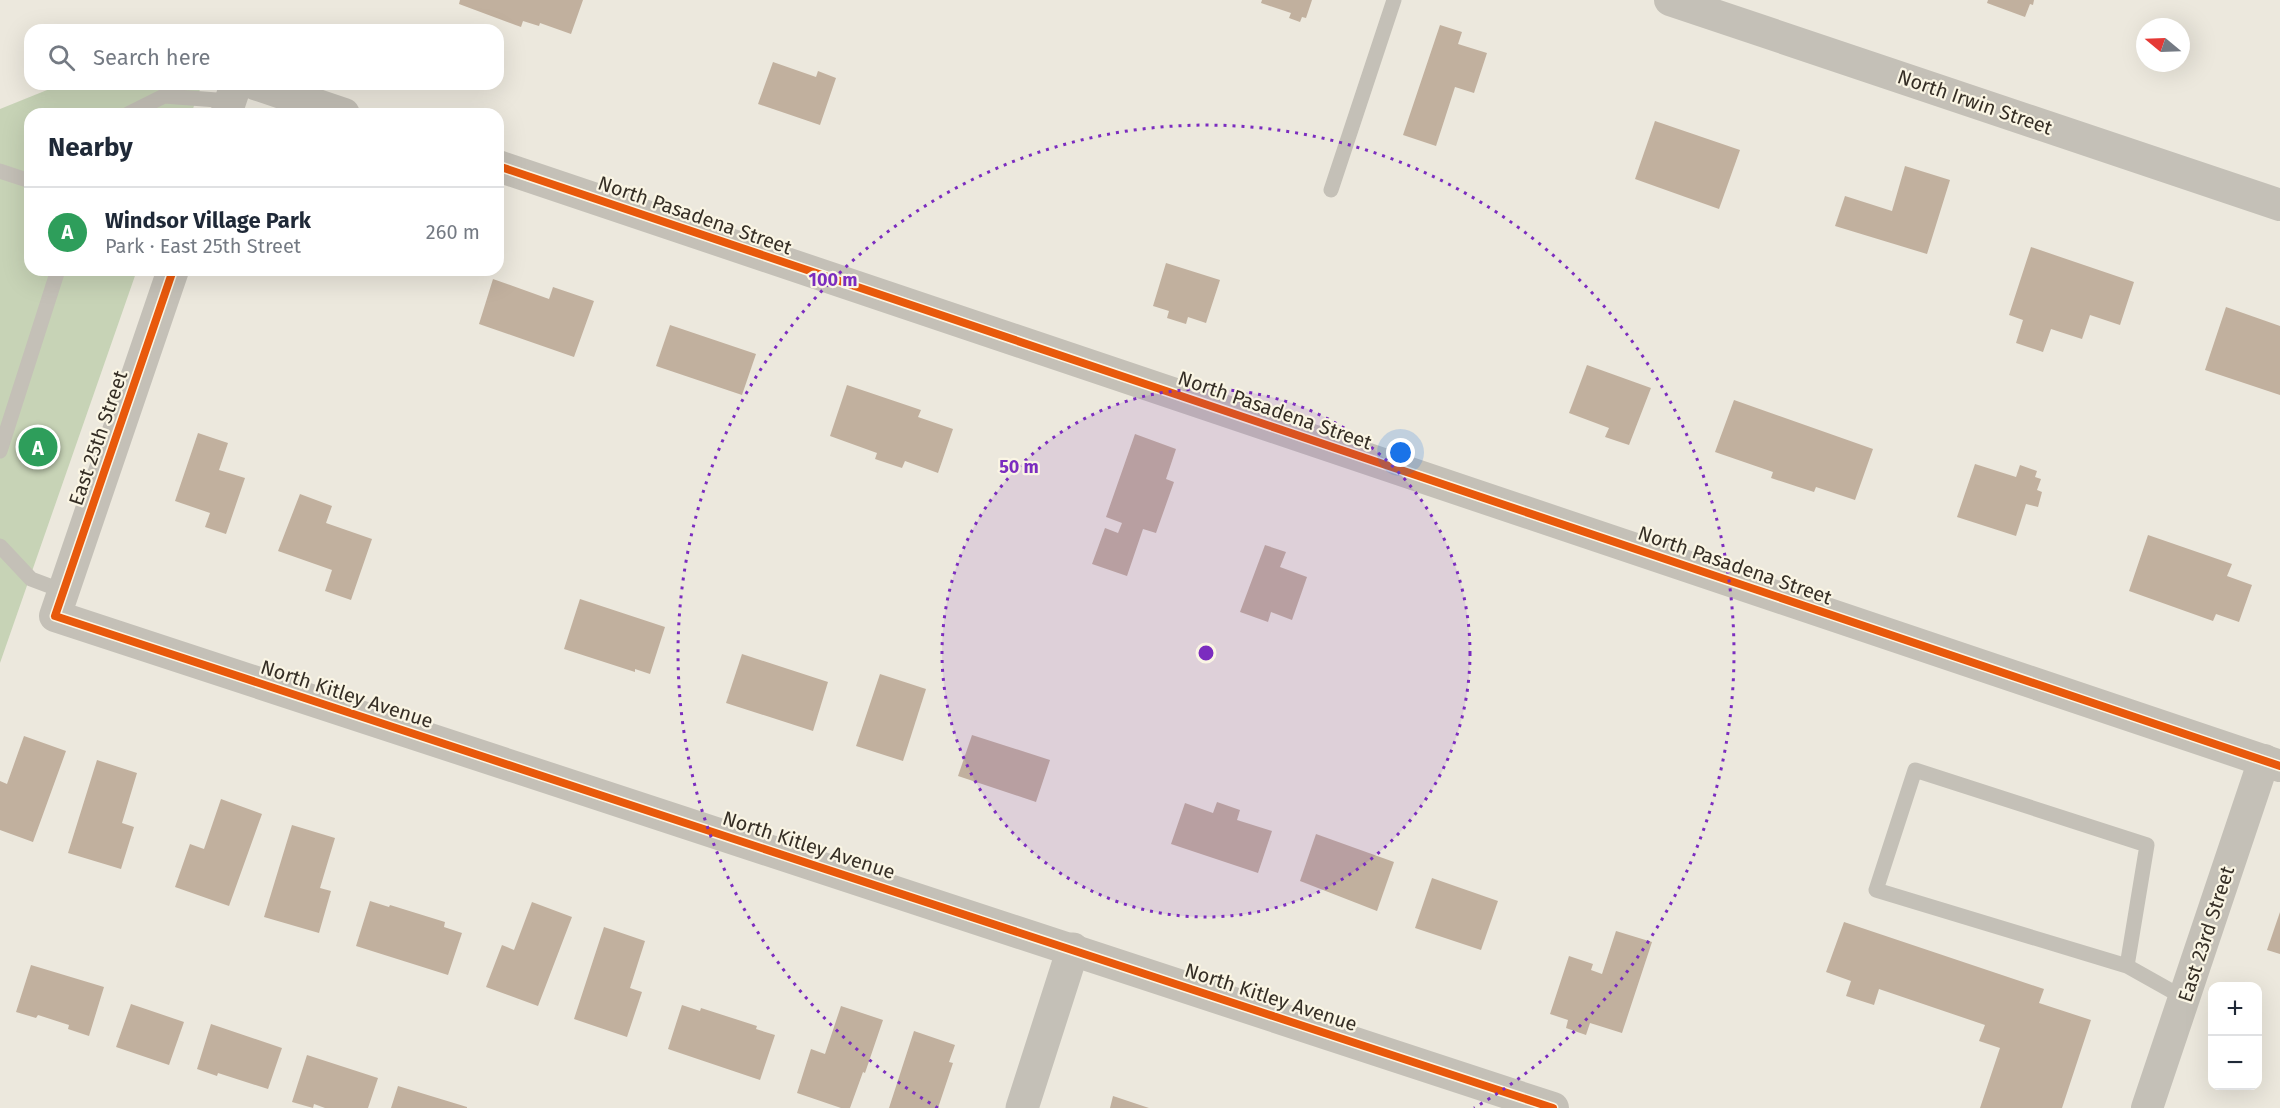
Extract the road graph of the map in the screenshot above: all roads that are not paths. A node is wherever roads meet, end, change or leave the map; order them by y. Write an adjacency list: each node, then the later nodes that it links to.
1 (1394, 0): 9 (lane)
2 (1670, 0): 10 (street, North Irwin Street)
3 (237, 96): 4 (lane); 5 (street)
4 (140, 108)
5 (308, 108)
6 (504, 168): 16 (street, North Pasadena Street)
7 (0, 171): 8 (lane)
8 (24, 179)
9 (1331, 190)
10 (2280, 205)
11 (56, 276): 13 (lane)
12 (170, 276): 15 (street, East 25th Street)
13 (0, 451)
14 (0, 546): 15 (lane)
15 (59, 603): 17 (street, North Kitley Avenue)
16 (2272, 763): 19 (street, East 23rd Street)
17 (1074, 949): 20 (street); 21 (street, North Kitley Avenue)
18 (2127, 966): 18 (lane); 19 (lane)
19 (2184, 998): 22 (street, East 23rd Street)
20 (1022, 1108)
21 (1553, 1108)
22 (2147, 1108)

